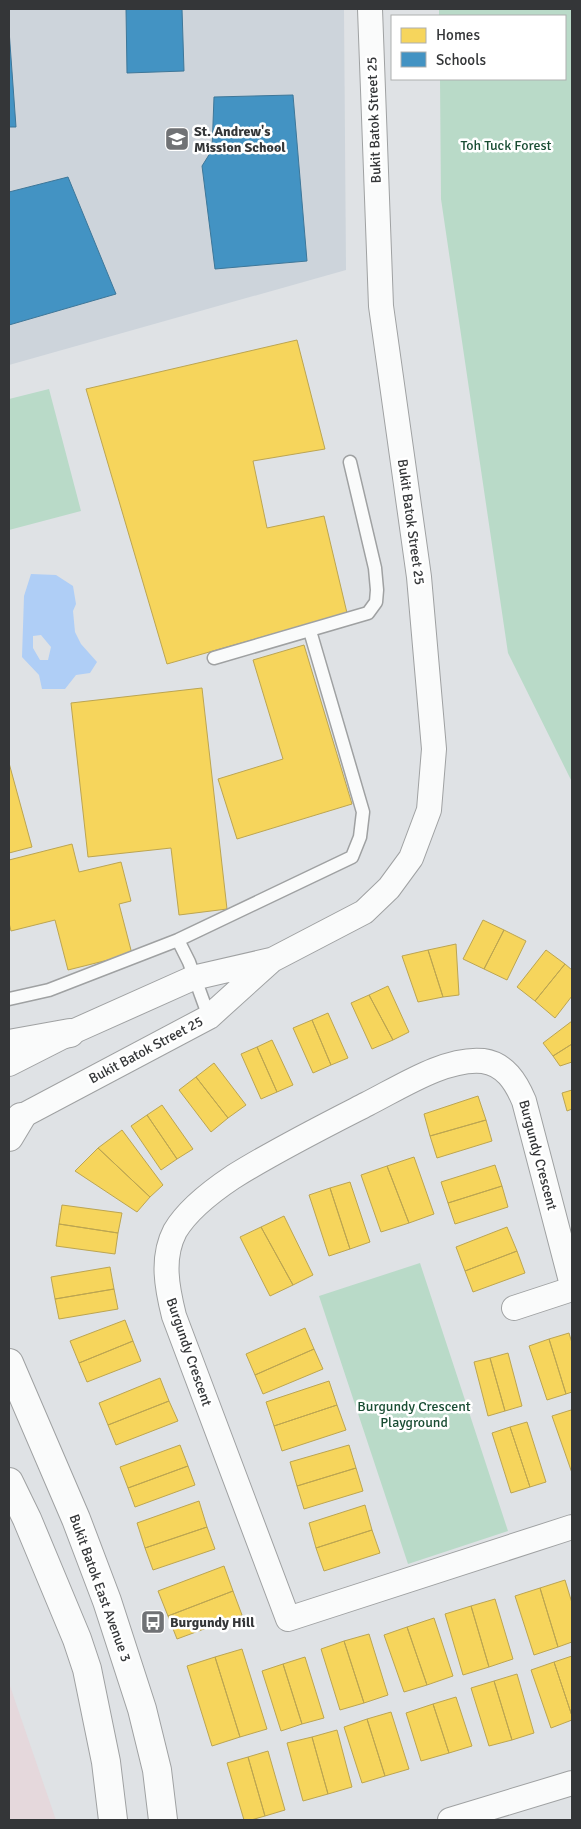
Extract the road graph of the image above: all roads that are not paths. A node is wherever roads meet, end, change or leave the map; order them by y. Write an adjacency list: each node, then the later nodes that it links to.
1 (370, 9): 6 (street, Bukit Batok Street 25)
2 (350, 462): 3 (lane)
3 (310, 631): 4 (lane); 5 (lane)
4 (214, 658)
5 (178, 940): 7 (lane); 8 (lane)
6 (272, 960): 7 (street, Bukit Batok Street 25); 9 (street, Bukit Batok Street 25)
7 (194, 978): 9 (lane); 10 (street, Bukit Batok Street 25)
8 (9, 999)
9 (209, 1017): 13 (street, Bukit Batok Street 25)
10 (70, 1033): 11 (main road); 12 (street, Bukit Batok Street 25)
11 (9, 1044)
12 (9, 1064)
13 (13, 1126)
14 (572, 1287): 15 (street, Burgundy Crescent); 18 (street, Burgundy Crescent)
15 (514, 1308)
16 (9, 1363): 21 (main road, Bukit Batok East Avenue 3)
17 (9, 1482): 20 (main road)
18 (572, 1527)
19 (572, 1783): 22 (street)
20 (113, 1820)
21 (163, 1820)
22 (450, 1820)

